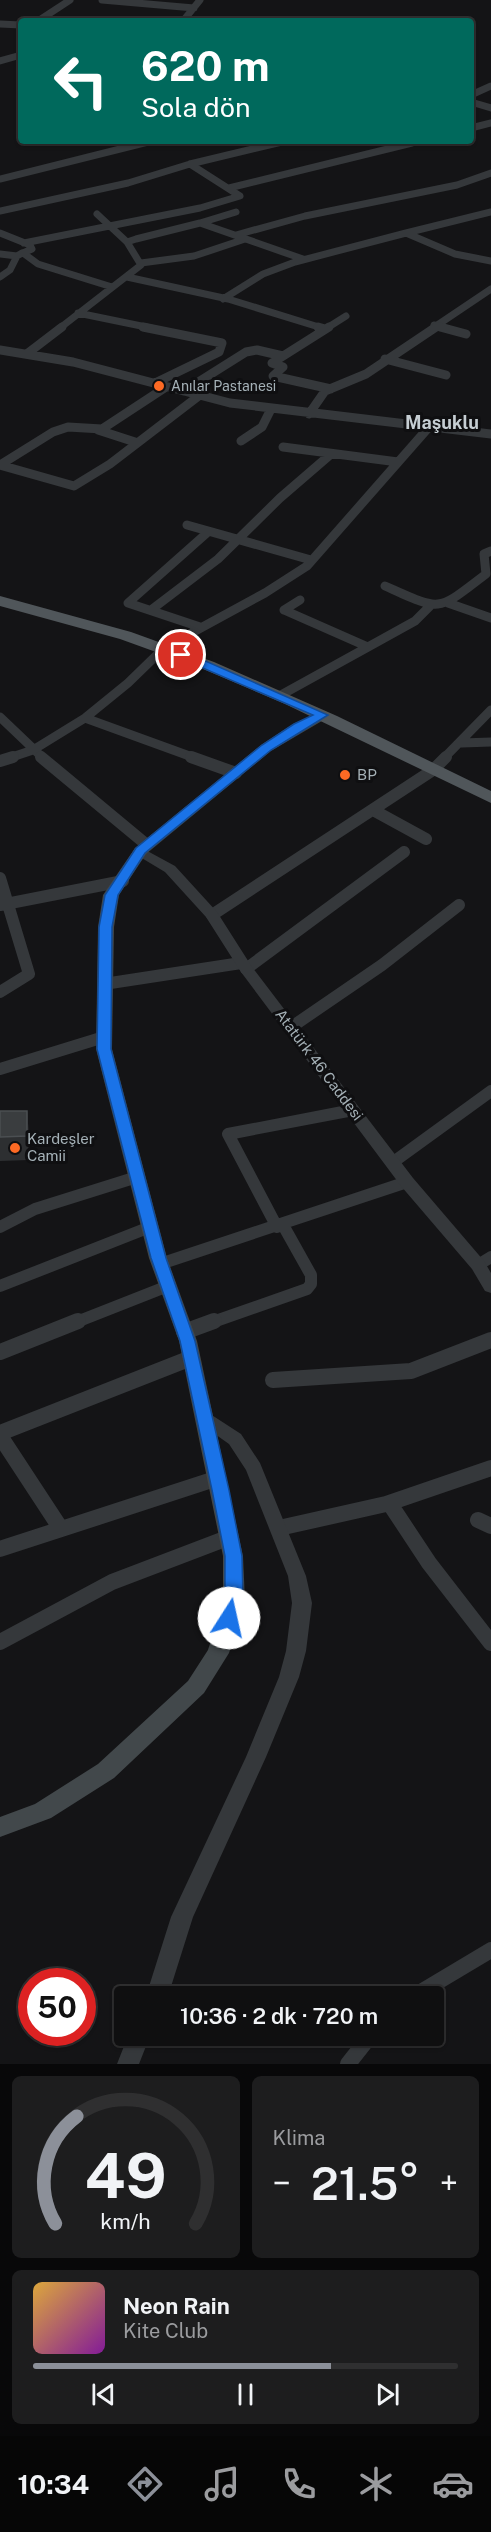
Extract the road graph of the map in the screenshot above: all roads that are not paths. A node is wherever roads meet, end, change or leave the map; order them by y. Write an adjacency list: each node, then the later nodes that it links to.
1 (70, 0): 5 (street)
2 (102, 0): 4 (street)
3 (200, 0): 4 (street)
4 (194, 8): 6 (street)
5 (43, 18)
6 (186, 18)
7 (0, 24): 8 (street)
8 (18, 25)
9 (18, 56): 10 (street)
10 (0, 61)
11 (491, 86): 12 (street)
12 (474, 94)
13 (474, 103): 14 (street)
14 (491, 108)
15 (491, 123): 16 (street)
16 (474, 127)
17 (140, 144): 22 (street)
18 (273, 144): 20 (street)
19 (406, 144): 23 (street)
20 (190, 164): 23 (street); 24 (street)
21 (491, 173): 32 (street)
22 (0, 179)
23 (229, 188): 29 (street)
24 (0, 211)
25 (236, 212): 28 (street)
26 (491, 212): 31 (street)
27 (97, 214): 29 (street)
28 (200, 223): 32 (street); 34 (street)
29 (111, 227): 34 (street); 35 (street)
30 (0, 233): 35 (street)
31 (406, 233): 39 (street); 40 (street)
32 (236, 235): 33 (street)
33 (245, 239): 40 (street); 42 (street)
34 (127, 242): 42 (street)
35 (24, 243): 38 (street)
36 (491, 251): 39 (street)
37 (0, 254): 38 (street)
38 (20, 255): 43 (street); 45 (street)
39 (471, 258): 41 (street)
40 (303, 259): 47 (street)
41 (491, 261)
42 (141, 263): 44 (street)
43 (0, 277)
44 (127, 277): 45 (street); 47 (street)
45 (112, 287): 48 (street)
46 (491, 289): 50 (street)
47 (223, 299): 51 (street)
48 (78, 313): 54 (street); 58 (street)
49 (346, 316): 51 (street)
50 (434, 326): 52 (street); 56 (street)
51 (325, 329): 55 (street)
52 (465, 334)
53 (0, 350): 54 (street)
54 (28, 353): 58 (street)
55 (283, 356): 60 (street); 61 (street)
56 (385, 359): 57 (street); 60 (street)
57 (446, 375)
58 (155, 383): 59 (street)
59 (166, 387): 61 (street); 66 (street)
60 (331, 389): 64 (street)
61 (184, 391): 62 (street)
62 (200, 395): 63 (street); 69 (street)
63 (271, 409): 64 (street); 68 (street)
64 (309, 414): 65 (street)
65 (429, 427): 67 (street); 72 (street)
66 (98, 430): 69 (street); 73 (street)
67 (491, 434)
68 (241, 441)
69 (135, 442): 73 (street)
70 (283, 447): 71 (street)
71 (331, 454): 72 (street); 76 (street)
72 (398, 462): 78 (street)
73 (0, 465)
74 (187, 525): 75 (street)
75 (208, 532): 76 (street); 84 (street)
76 (239, 539): 78 (street); 84 (street)
77 (491, 551): 82 (street)
78 (311, 560): 86 (street)
79 (386, 586): 83 (street)
80 (300, 600): 87 (street)
81 (0, 601): 88 (main road)
82 (448, 603): 83 (street); 85 (street)
83 (430, 606): 87 (street)
84 (151, 610): 86 (street)
85 (491, 618)
86 (200, 627): 88 (street)
87 (368, 647): 89 (street)
88 (164, 648): 89 (main road); 93 (street)
89 (281, 695): 91 (main road)
90 (491, 710): 95 (street)
91 (322, 715): 98 (main road); 99 (main road)
92 (0, 717): 96 (street)
93 (85, 718): 96 (street); 99 (street)
94 (491, 742): 95 (street)
95 (462, 743): 98 (street)
96 (33, 750): 97 (street); 103 (street)
97 (0, 761)
98 (433, 770): 100 (main road); 101 (street)
99 (236, 773): 103 (main road)
100 (491, 798)
101 (373, 810): 102 (street); 109 (street)
102 (426, 839)
103 (144, 848): 106 (main road); 109 (street, Atatürk 46 Caddesi)
104 (404, 852): 110 (street)
105 (0, 878): 107 (street)
106 (123, 881): 107 (street); 111 (main road)
107 (5, 903): 112 (street)
108 (459, 905): 113 (street)
109 (212, 915): 110 (street, Atatürk 46 Caddesi)
110 (243, 966): 111 (street); 113 (street, Atatürk 46 Caddesi)
111 (104, 984): 114 (main road)
112 (0, 992)
113 (290, 1028): 117 (street, Atatürk 46 Caddesi)
114 (104, 1036): 115 (street); 119 (main road)
115 (0, 1069)
116 (491, 1091): 118 (street)
117 (354, 1110): 118 (street, Atatürk 46 Caddesi); 121 (street)
118 (392, 1163): 120 (street, Atatürk 46 Caddesi)
119 (137, 1178): 122 (street); 123 (main road)
120 (407, 1182): 121 (street); 124 (street, Atatürk 46 Caddesi)
121 (280, 1226): 125 (street); 129 (street)
122 (0, 1227)
123 (150, 1227): 125 (main road); 126 (street)
124 (484, 1261): 128 (street, Atatürk 46 Caddesi)
125 (160, 1264): 127 (main road)
126 (0, 1286)
127 (168, 1286): 129 (main road); 131 (street)
128 (491, 1287)
129 (184, 1332): 132 (main road)
130 (491, 1340): 133 (street)
131 (0, 1352)
132 (191, 1358): 134 (main road); 135 (street)
133 (273, 1380)
134 (204, 1417): 137 (main road); 139 (street)
135 (0, 1435): 140 (street)
136 (491, 1468): 138 (street)
137 (218, 1478): 140 (street); 141 (main road)
138 (390, 1504): 139 (street); 144 (street)
139 (279, 1528): 147 (street)
140 (61, 1529): 142 (street)
141 (230, 1537): 143 (street); 145 (main road)
142 (0, 1549)
143 (0, 1642)
144 (491, 1643)
145 (0, 1827)
146 (491, 1950): 148 (street)
147 (160, 1986)
148 (431, 1986)
149 (136, 2046): 151 (street)
150 (362, 2046): 152 (street)
151 (128, 2064)
152 (348, 2064)

